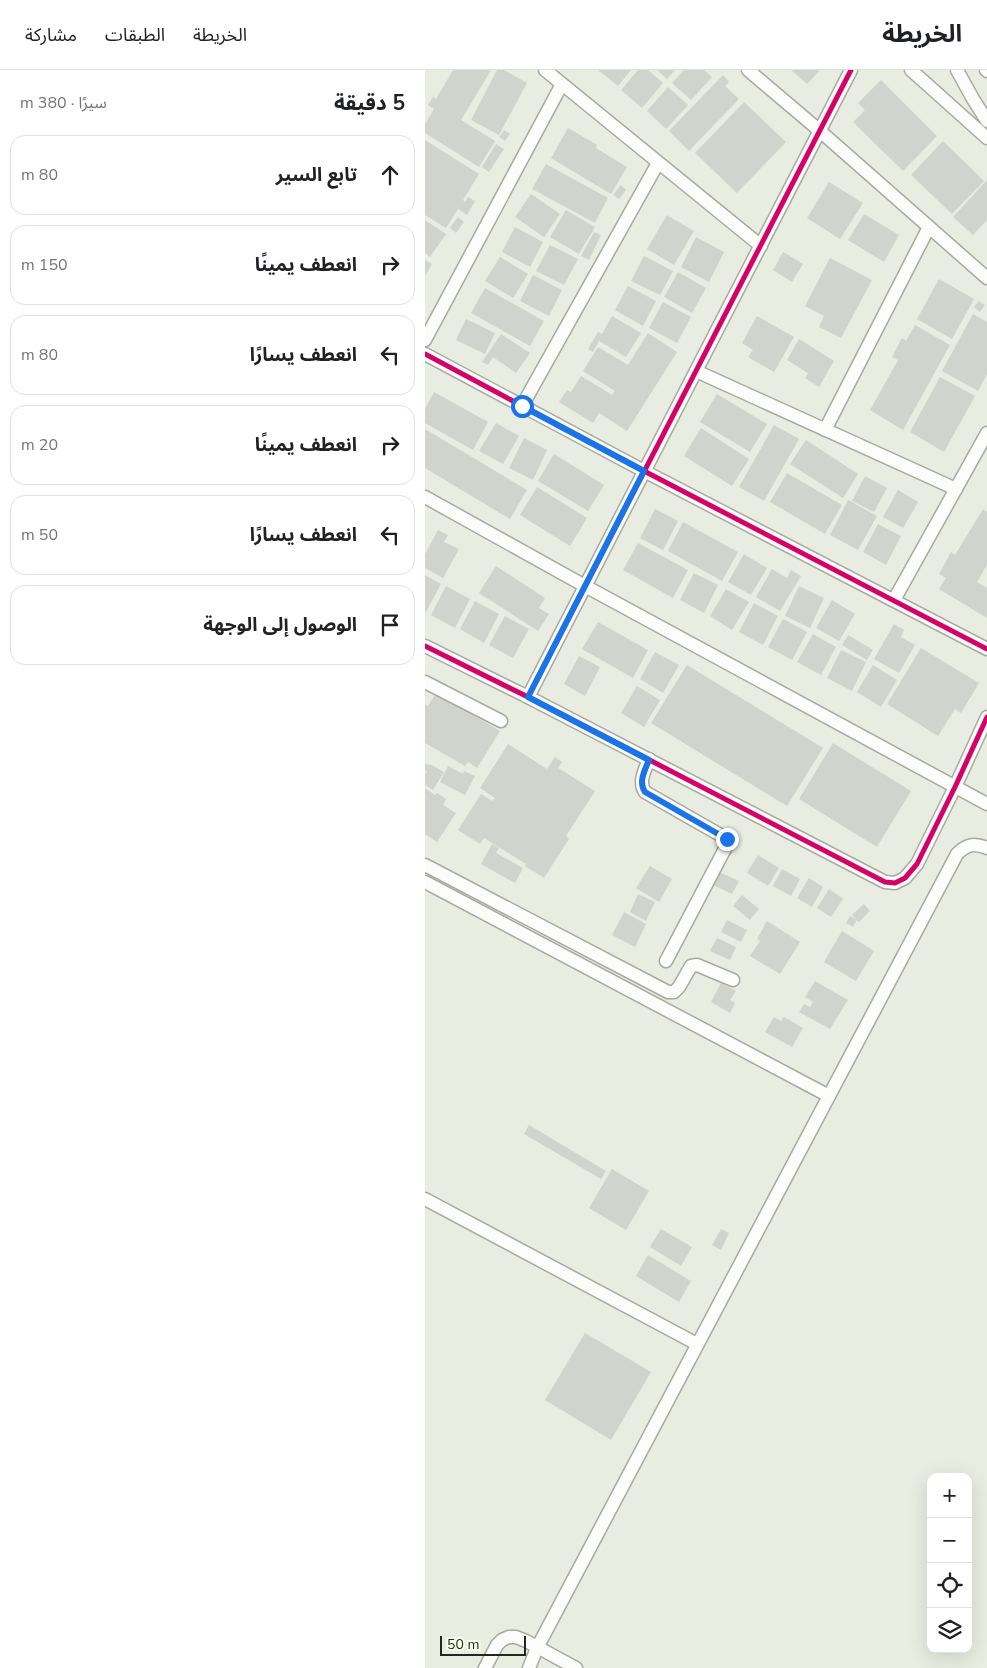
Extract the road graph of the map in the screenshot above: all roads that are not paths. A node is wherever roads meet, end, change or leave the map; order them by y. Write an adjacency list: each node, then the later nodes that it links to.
1 (545, 70): 6 (street)
2 (747, 70): 8 (street)
3 (851, 70): 8 (street)
4 (911, 70): 9 (street)
5 (957, 70): 7 (street)
6 (562, 84): 10 (street); 14 (street)
7 (987, 121)
8 (820, 130): 11 (street); 12 (street)
9 (987, 138)
10 (658, 163): 12 (street); 17 (street)
11 (929, 227): 13 (street); 18 (street)
12 (761, 246): 16 (street)
13 (987, 278)
14 (425, 340)
15 (425, 354): 17 (street)
16 (696, 371): 18 (street); 20 (street)
17 (522, 406): 20 (street)
18 (825, 430): 21 (street)
19 (987, 432): 21 (street)
20 (644, 471): 23 (street); 24 (street)
21 (956, 489): 24 (street)
22 (425, 497): 23 (street)
23 (585, 586): 28 (street); 32 (street)
24 (894, 600): 26 (street)
25 (425, 646): 28 (street)
26 (987, 649)
27 (425, 682): 30 (street)
28 (528, 697): 31 (street)
29 (987, 718): 32 (street)
30 (501, 720)
31 (649, 760): 32 (street); 37 (street)
32 (955, 787): 33 (street)
33 (987, 804)
34 (987, 848): 39 (street)
35 (425, 864): 38 (street)
36 (425, 882): 39 (street)
37 (666, 961)
38 (733, 980)
39 (829, 1096): 41 (street)
40 (425, 1199): 41 (street)
41 (697, 1344): 42 (street)
42 (537, 1648): 43 (street); 44 (street); 45 (street); 46 (street)
43 (485, 1668)
44 (522, 1668)
45 (529, 1668)
46 (576, 1668)

